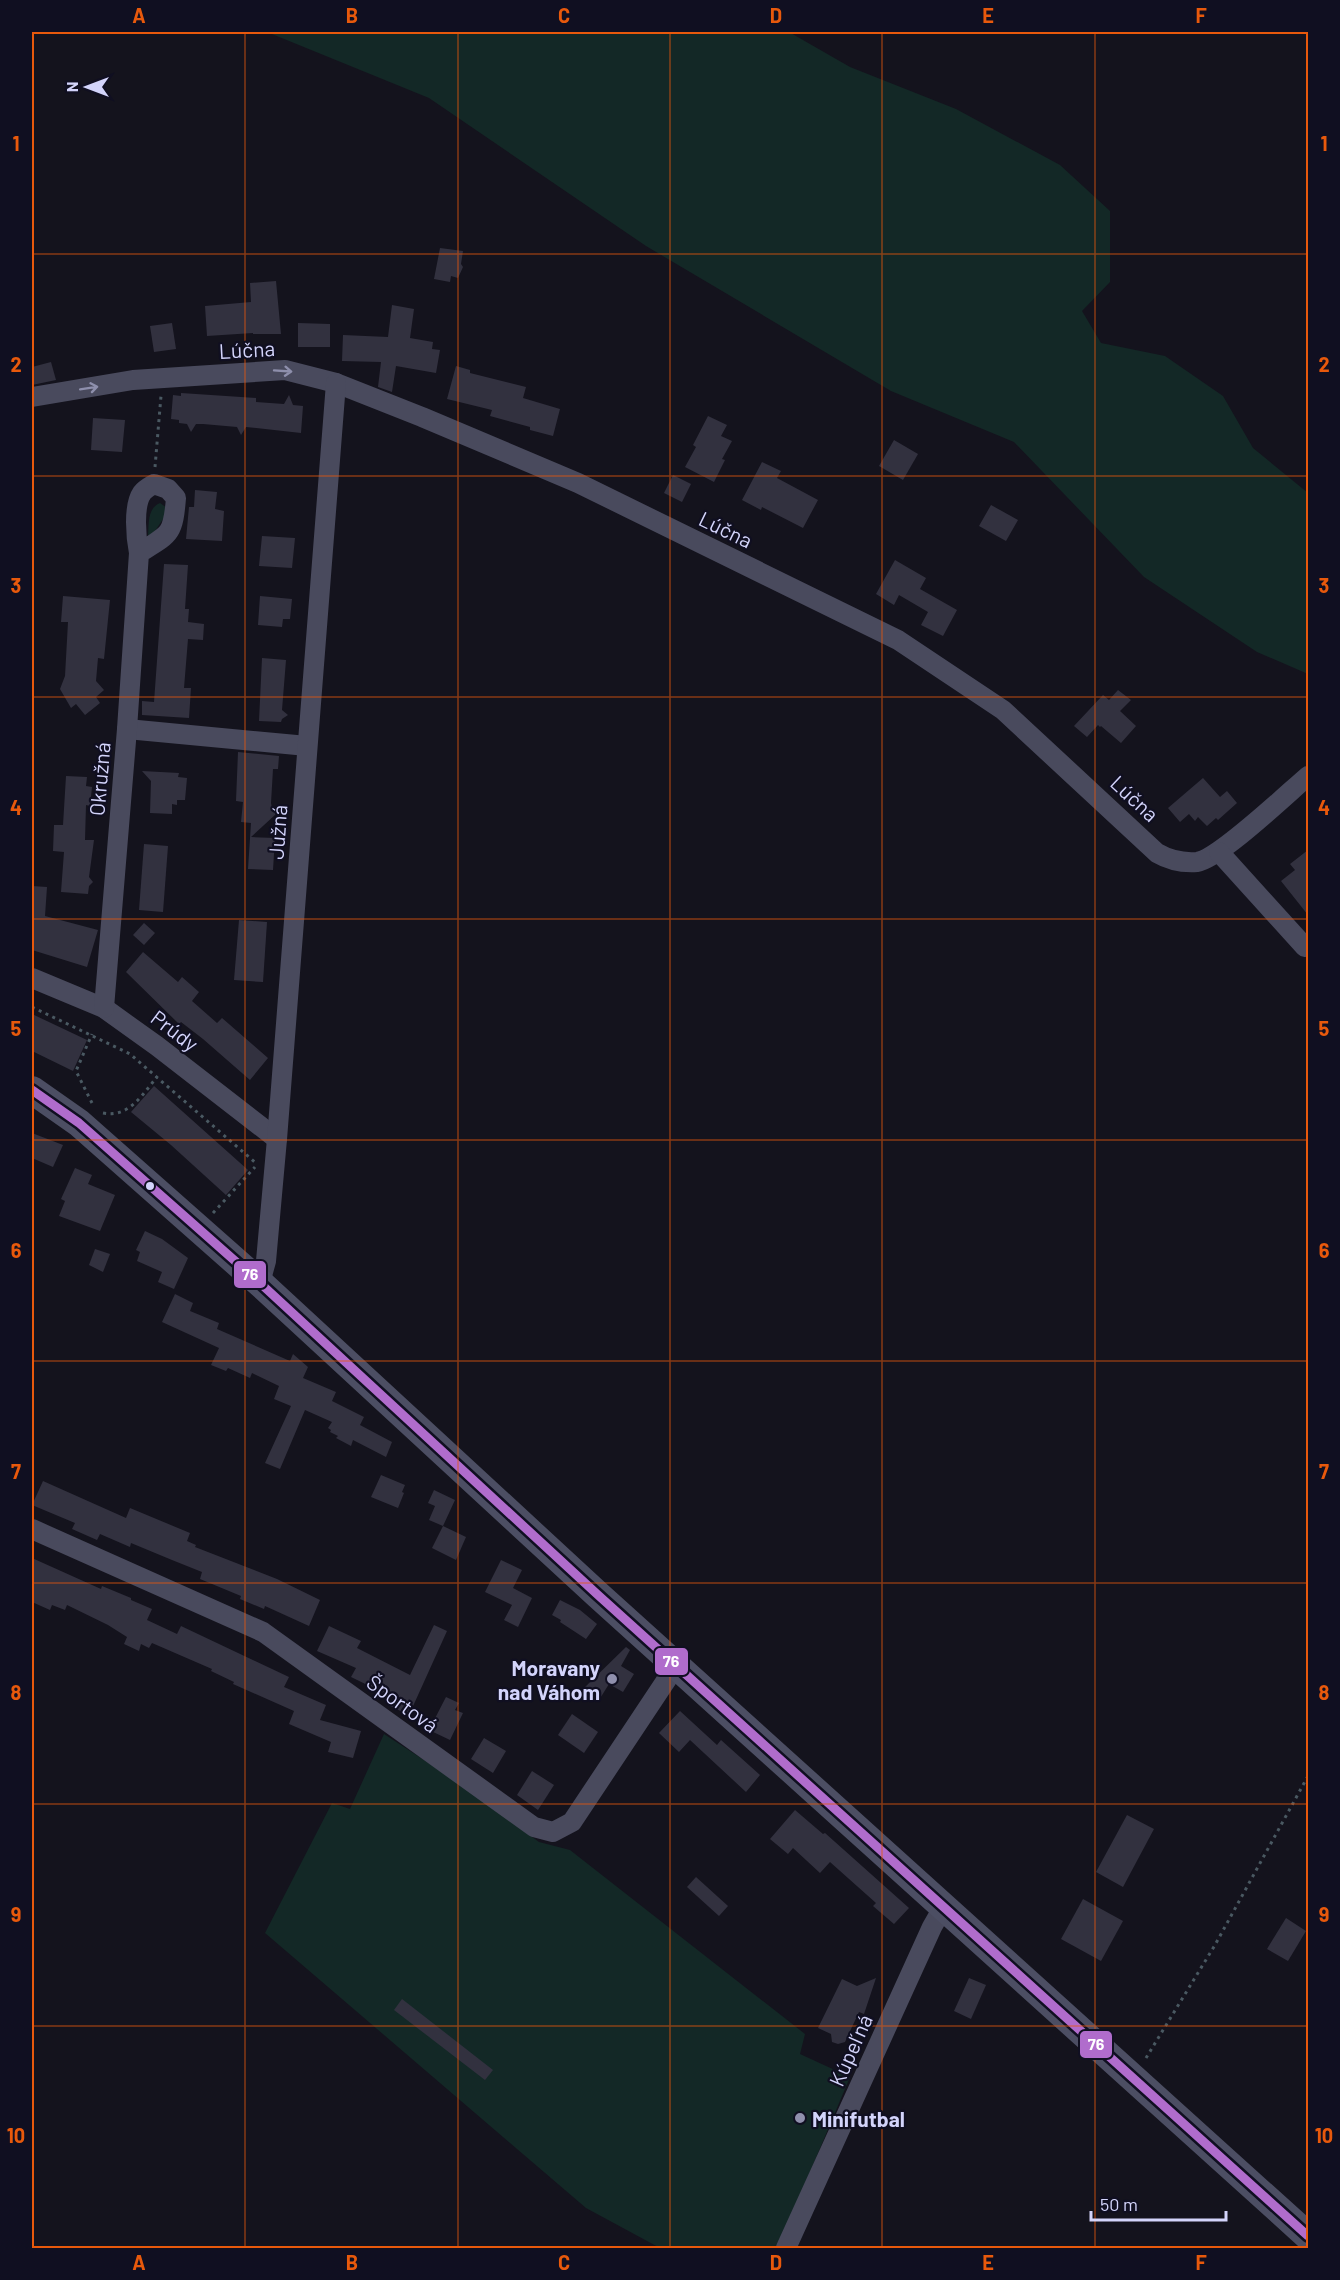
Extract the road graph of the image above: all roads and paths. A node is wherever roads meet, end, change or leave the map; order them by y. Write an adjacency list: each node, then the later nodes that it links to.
1 (162, 378): 2 (street, Lúčna, one-way to 2); 3 (street, Lúčna, one-way to 1); 4 (path)
2 (336, 383): 7 (street, Južná); 9 (street, Lúčna)
3 (32, 397)
4 (154, 484): 5 (street, Okružná); 5 (street)
5 (139, 553): 6 (street, Okružná)
6 (127, 729): 7 (street); 13 (street, Okružná)
7 (307, 746): 19 (street, Južná)
8 (1308, 776): 9 (street, Lúčna)
9 (1219, 852): 10 (street)
10 (1305, 947)
11 (32, 978): 13 (street, Prúdy)
12 (32, 1007): 14 (path)
13 (104, 1008): 19 (street, Prúdy)
14 (92, 1034): 15 (path); 17 (path)
15 (157, 1077): 18 (path); 20 (path)
16 (32, 1090): 21 (main road)
17 (94, 1106)
18 (100, 1113)
19 (278, 1139): 21 (street, Južná)
20 (210, 1217)
21 (260, 1283): 23 (main road)
22 (32, 1529): 23 (street, Športová)
23 (677, 1664): 25 (main road)
24 (1308, 1776): 26 (path)
25 (944, 1906): 26 (main road); 28 (street, Kúpeľná)
26 (1133, 2077): 27 (main road)
27 (1308, 2236)
28 (786, 2248)

